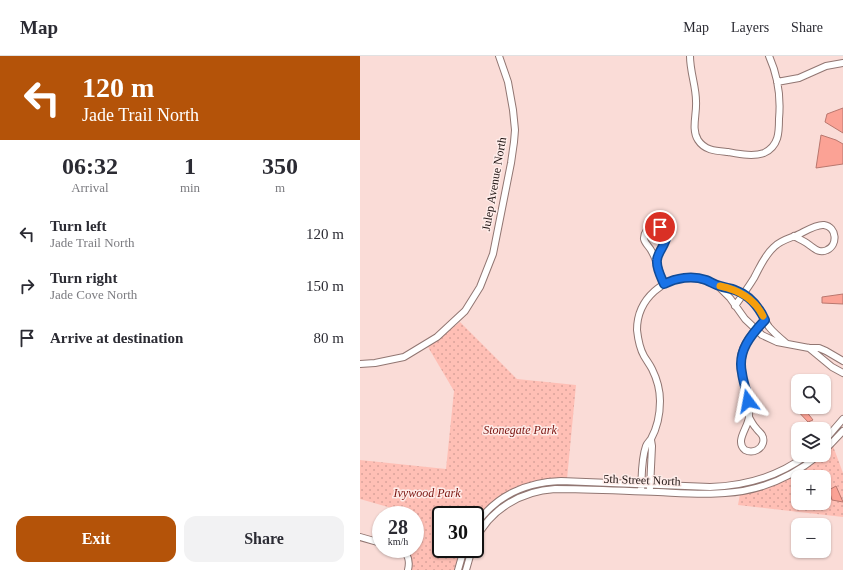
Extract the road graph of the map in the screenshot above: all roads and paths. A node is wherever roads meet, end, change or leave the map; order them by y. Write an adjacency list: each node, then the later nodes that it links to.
1 (499, 56): 17 (street, Julep Avenue North)
2 (690, 56): 5 (street)
3 (769, 56): 5 (street)
4 (843, 63): 5 (street)
5 (778, 82)
6 (794, 236): 6 (street); 10 (street)
7 (656, 261): 7 (street); 8 (street)
8 (664, 284): 9 (street); 23 (street)
9 (718, 286): 10 (street); 11 (street)
10 (743, 294): 11 (street); 12 (street)
11 (735, 306): 13 (street)
12 (765, 320): 13 (street); 14 (street)
13 (756, 330): 14 (street); 19 (street)
14 (786, 343): 15 (street)
15 (809, 348): 16 (street); 18 (street)
16 (843, 361)
17 (360, 364)
18 (843, 373)
19 (750, 417): 19 (street)
20 (843, 418): 22 (street)
21 (843, 431): 24 (street)
22 (831, 433)
23 (650, 440): 27 (street); 28 (street)
24 (831, 444)
25 (798, 462): 28 (street, 5th Street North)
26 (810, 462): 30 (street, 5th Street North)
27 (642, 484): 28 (street, 5th Street North); 29 (street); 31 (street, 5th Street North)
28 (650, 484): 30 (street)
29 (641, 491): 30 (street, 5th Street North); 32 (street, 5th Street North)
30 (650, 492)
31 (484, 515)
32 (484, 527)
33 (360, 537): 34 (street)
34 (372, 540)
35 (408, 558): 38 (street)
36 (461, 558): 39 (street)
37 (469, 558): 40 (street)
38 (408, 570)
39 (458, 570)
40 (466, 570)

